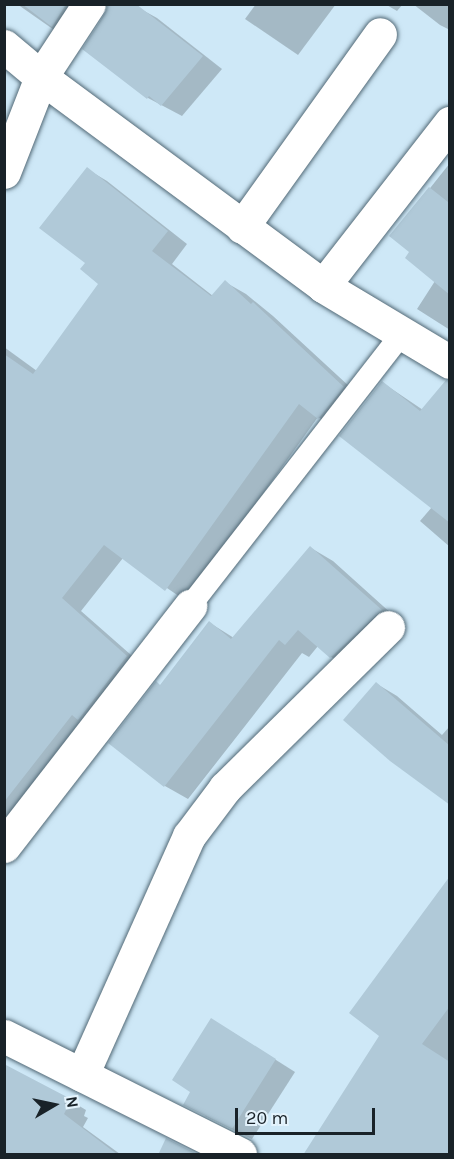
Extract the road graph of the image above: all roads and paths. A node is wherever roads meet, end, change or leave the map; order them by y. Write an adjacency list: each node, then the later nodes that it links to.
1 (89, 4): 4 (street)
2 (380, 34): 7 (street)
3 (4, 46): 4 (street)
4 (41, 77): 6 (street); 7 (street)
5 (450, 123): 8 (street)
6 (4, 172)
7 (242, 226): 8 (street)
8 (323, 286): 9 (street)
9 (402, 334): 10 (street); 11 (lane)
10 (450, 362)
11 (190, 606): 13 (street)
12 (388, 627): 15 (street)
13 (4, 846)
14 (4, 1036): 15 (street)
15 (82, 1075): 16 (street)
16 (240, 1155)

